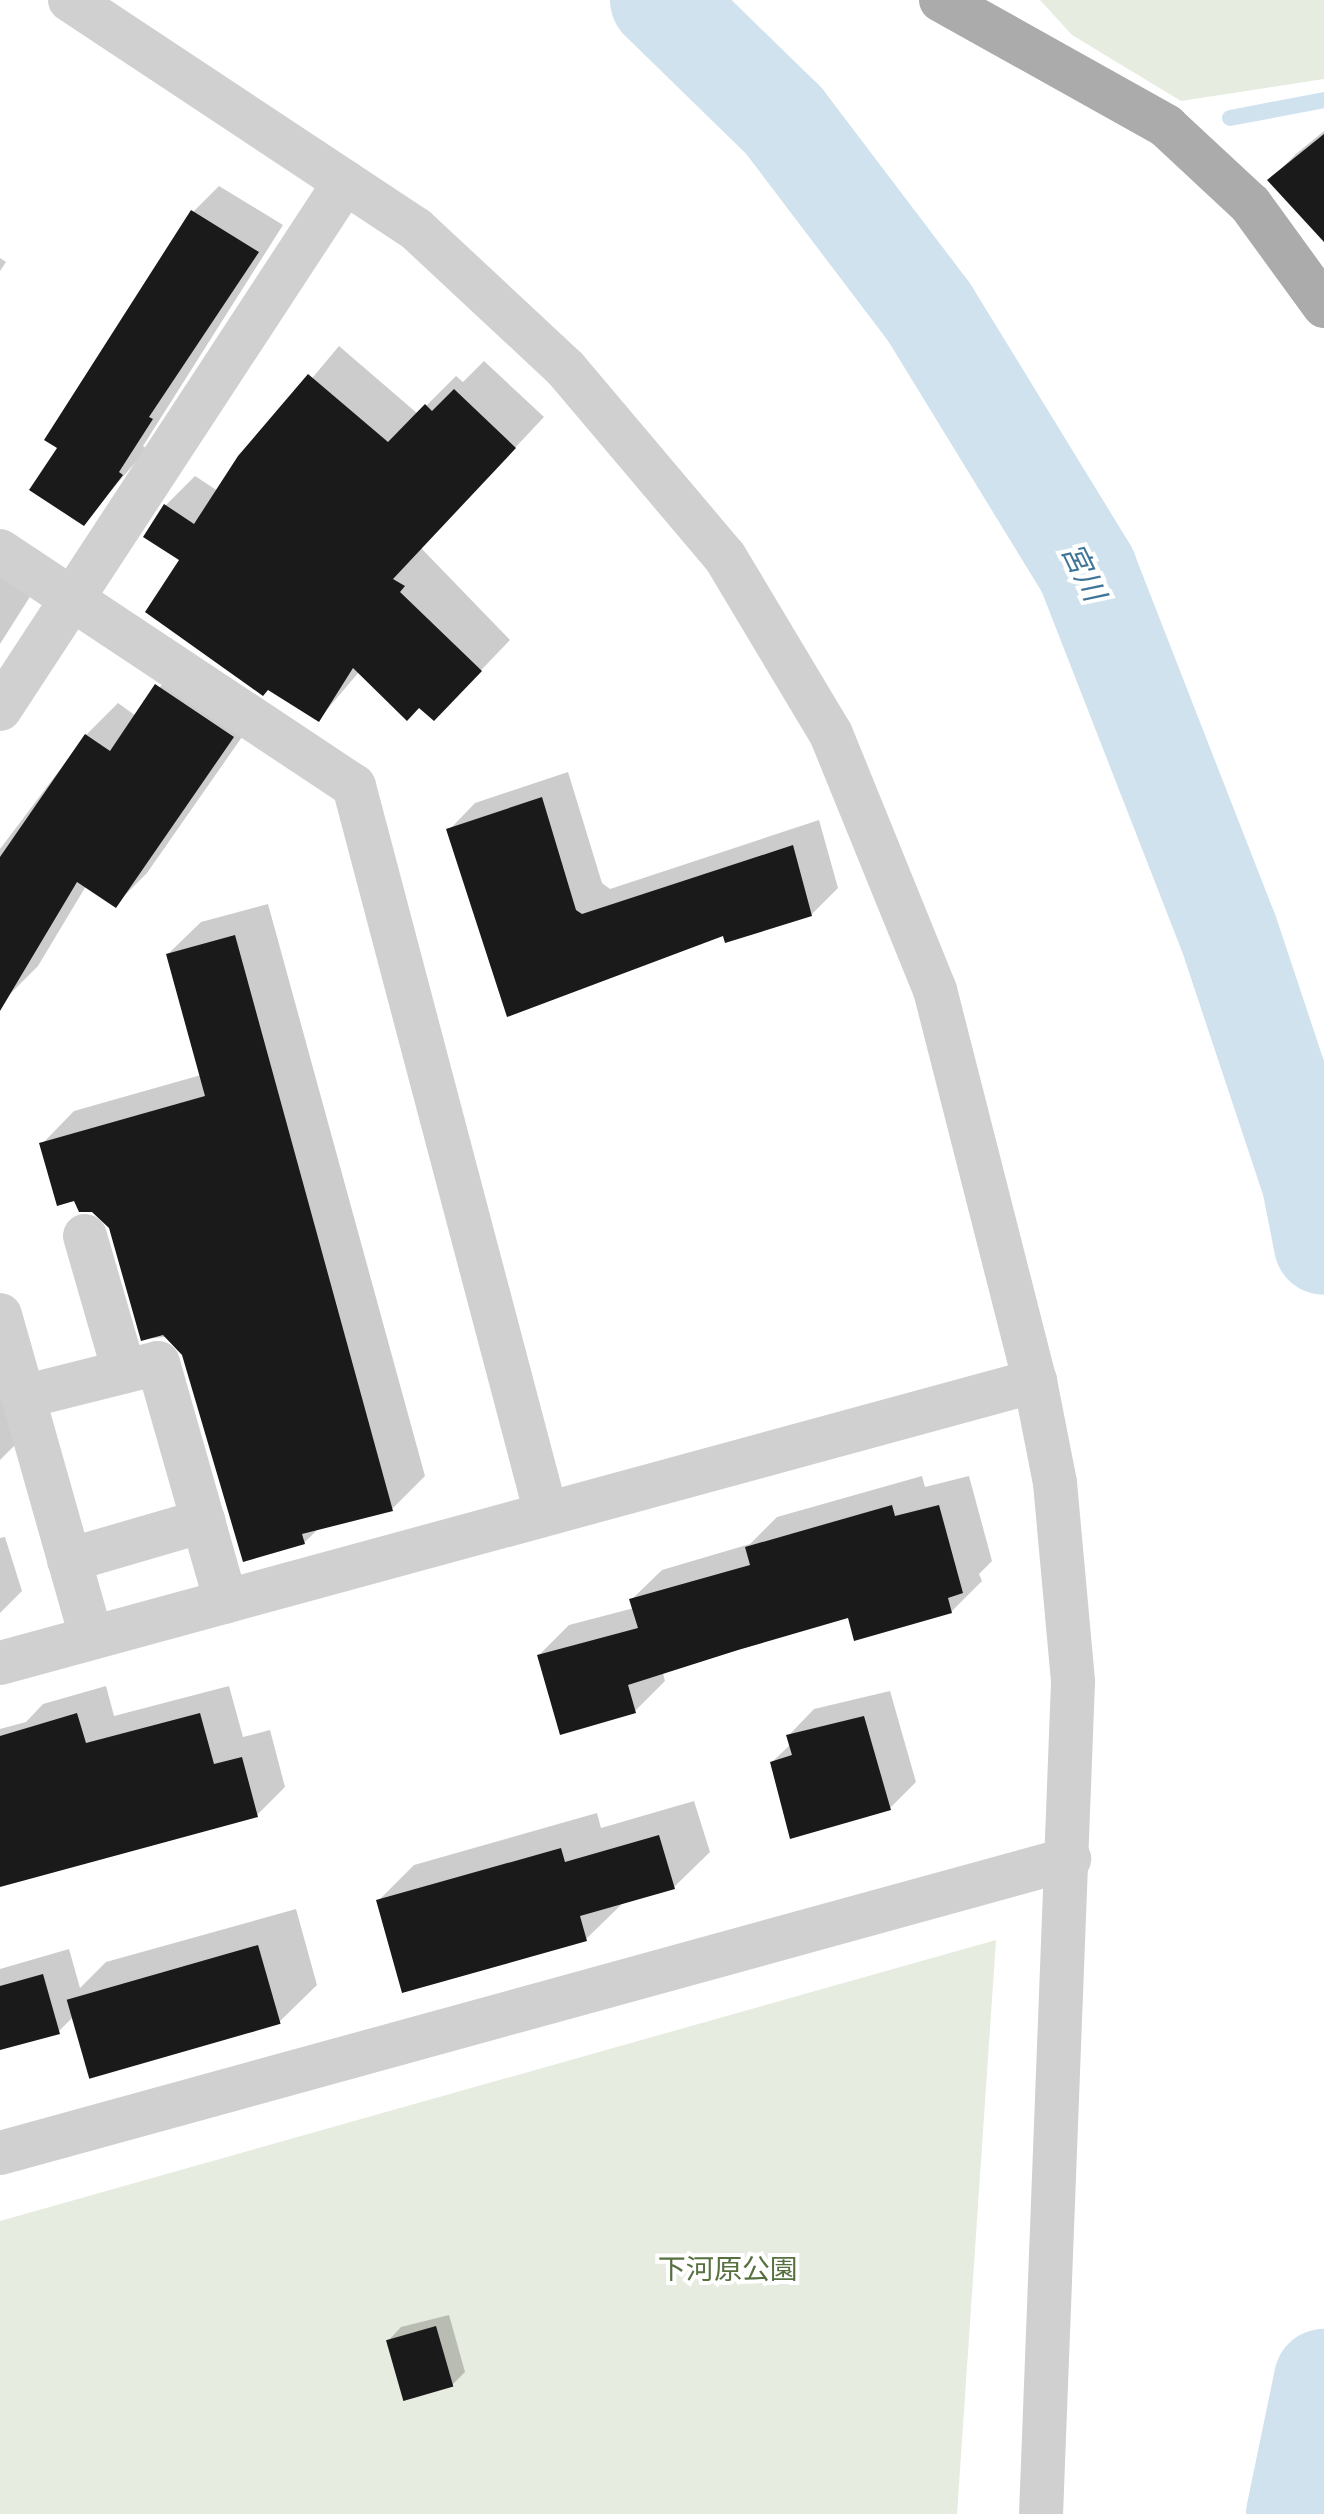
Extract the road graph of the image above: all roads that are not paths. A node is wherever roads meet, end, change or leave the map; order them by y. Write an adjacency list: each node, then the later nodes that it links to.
1 (70, 0): 3 (street)
2 (941, 0): 4 (main road)
3 (345, 182): 6 (street); 11 (street)
4 (1324, 306)
5 (0, 551): 6 (street)
6 (72, 598): 7 (street); 13 (street)
7 (0, 709)
8 (85, 1236): 10 (street)
9 (0, 1315): 12 (street)
10 (124, 1371): 12 (street); 14 (street)
11 (1035, 1381): 13 (street); 19 (street)
12 (23, 1397): 15 (street)
13 (546, 1513): 16 (street)
14 (203, 1521): 15 (street); 16 (street)
15 (69, 1560): 17 (street)
16 (226, 1601): 17 (street)
17 (91, 1637): 18 (street)
18 (0, 1663)
19 (1069, 1859): 20 (street); 21 (street)
20 (0, 2153)
21 (1041, 2514)

